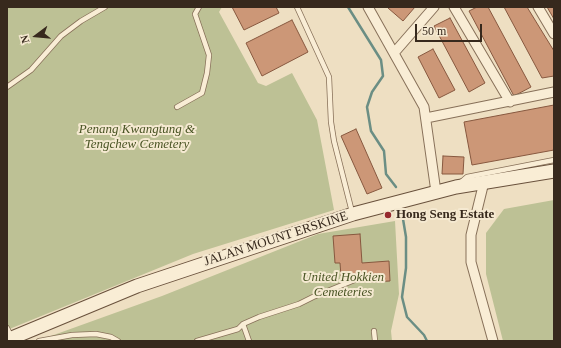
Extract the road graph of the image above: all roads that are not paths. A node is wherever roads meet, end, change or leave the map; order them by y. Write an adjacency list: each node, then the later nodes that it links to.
1 (105, 7): 10 (lane)
2 (198, 7): 13 (lane)
3 (297, 7): 20 (lane)
4 (368, 7): 9 (street)
5 (434, 7): 9 (street)
6 (454, 7): 12 (street)
7 (538, 7): 8 (street)
8 (554, 34)
9 (394, 53): 14 (street)
10 (7, 87)
11 (554, 92): 12 (street)
12 (510, 102): 14 (street)
13 (178, 107)
14 (426, 118): 19 (street)
15 (554, 160): 18 (lane)
16 (554, 170): 17 (main road, JALAN MOUNT ERSKINE)
17 (484, 182): 18 (main road, JALAN MOUNT ERSKINE); 31 (street)
18 (456, 187): 19 (main road, JALAN MOUNT ERSKINE)
19 (436, 192): 20 (main road, JALAN MOUNT ERSKINE)
20 (353, 214): 24 (main road, JALAN MOUNT ERSKINE)
21 (357, 279): 22 (lane)
22 (243, 324): 28 (lane); 29 (lane)
23 (374, 331): 30 (lane)
24 (9, 335)
25 (103, 339): 26 (lane); 27 (lane)
26 (40, 341)
27 (118, 341)
28 (197, 341)
29 (249, 341)
30 (375, 341)
31 (493, 341)

